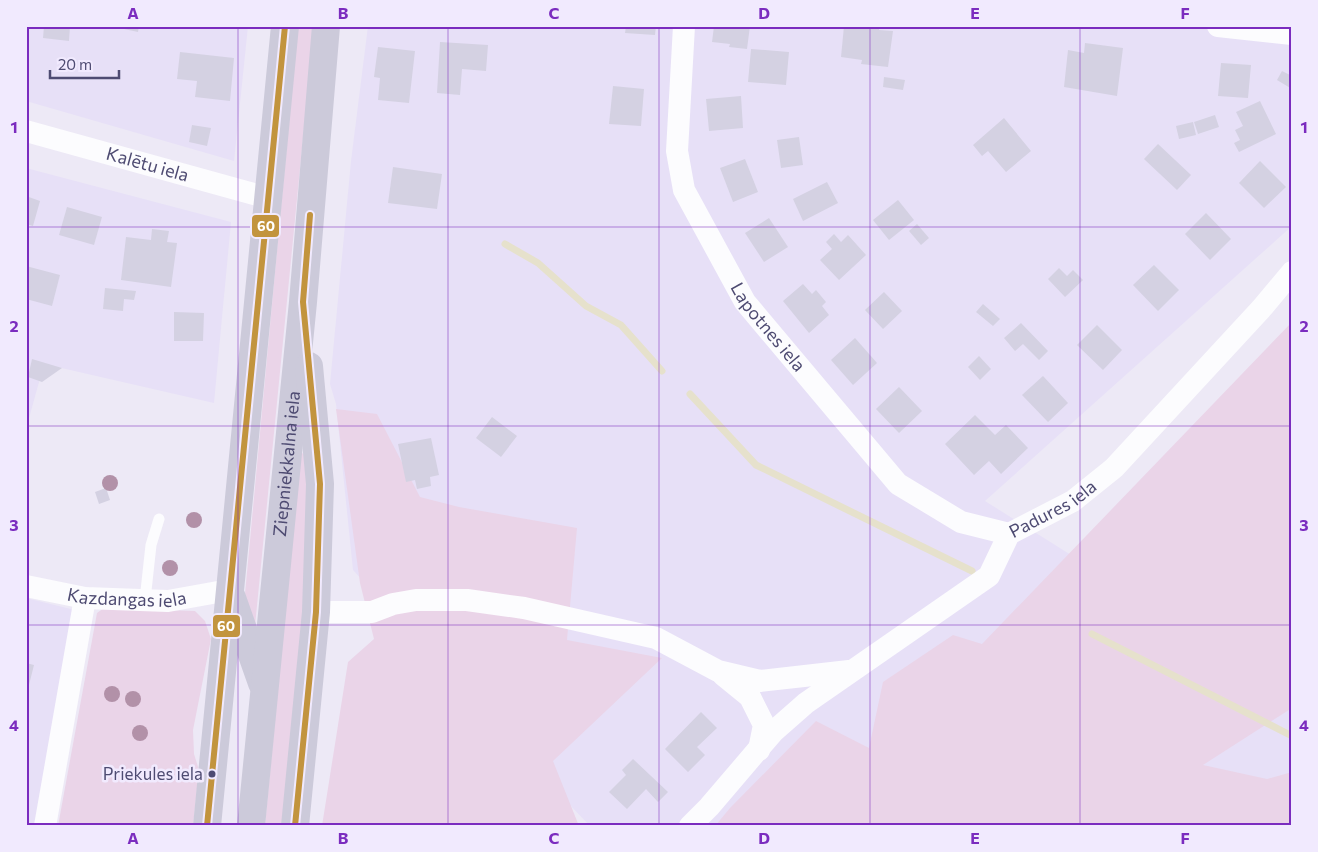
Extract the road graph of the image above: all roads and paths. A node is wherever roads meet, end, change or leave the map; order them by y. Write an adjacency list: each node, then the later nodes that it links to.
1 (285, 26): 7 (highway, Ziepniekkalna iela)
2 (326, 26): 9 (highway, Ziepniekkalna iela)
3 (684, 26): 11 (street, Lapotnes iela)
4 (1218, 26): 5 (street)
5 (1292, 34)
6 (26, 131): 7 (street, Kalētu iela)
7 (268, 198): 13 (highway, Ziepniekkalna iela)
8 (1292, 272): 11 (street, Padures iela)
9 (303, 302): 16 (highway); 19 (highway, Ziepniekkalna iela)
10 (159, 520): 15 (lane)
11 (1009, 534): 17 (street, Padures iela)
12 (26, 586): 14 (street, Kazdangas iela)
13 (229, 590): 15 (street, Kazdangas iela); 19 (highway, Ziepniekkalna iela); 22 (highway, Ziepniekkalna iela)
14 (85, 598): 15 (street, Kazdangas iela); 21 (street)
15 (145, 600)
16 (316, 612): 18 (street); 24 (highway)
17 (853, 670): 18 (street); 20 (street, Padures iela)
18 (718, 671): 20 (street)
19 (265, 692): 23 (highway, Ziepniekkalna iela)
20 (759, 750): 25 (street, Padures iela)
21 (45, 826)
22 (207, 826)
23 (251, 826)
24 (294, 826)
25 (690, 826)

